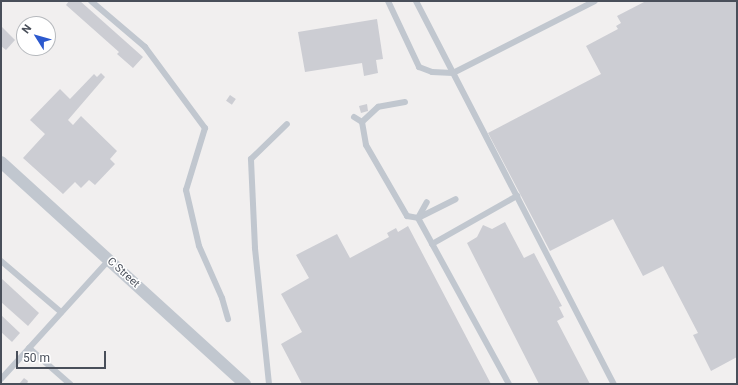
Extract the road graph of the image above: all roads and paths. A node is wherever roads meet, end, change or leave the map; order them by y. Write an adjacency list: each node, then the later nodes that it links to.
1 (91, 1): 19 (lane)
2 (388, 1): 5 (lane)
3 (416, 1): 5 (lane)
4 (595, 1): 5 (lane)
5 (453, 73): 11 (lane)
6 (405, 102): 8 (lane)
7 (354, 117): 8 (lane)
8 (362, 122): 14 (lane)
9 (287, 124): 24 (lane)
10 (1, 162): 16 (street, C Street)
11 (517, 196): 15 (lane); 26 (lane)
12 (456, 199): 14 (lane)
13 (427, 202): 14 (lane)
14 (418, 218): 15 (lane)
15 (432, 244): 25 (lane)
16 (109, 260): 18 (lane); 23 (street, C Street)
17 (1, 261): 18 (lane)
18 (61, 312): 20 (lane)
19 (228, 319)
20 (29, 348): 21 (lane); 22 (lane)
21 (1, 379)
22 (70, 384)
23 (245, 384)
24 (269, 384)
25 (509, 384)
26 (614, 384)

